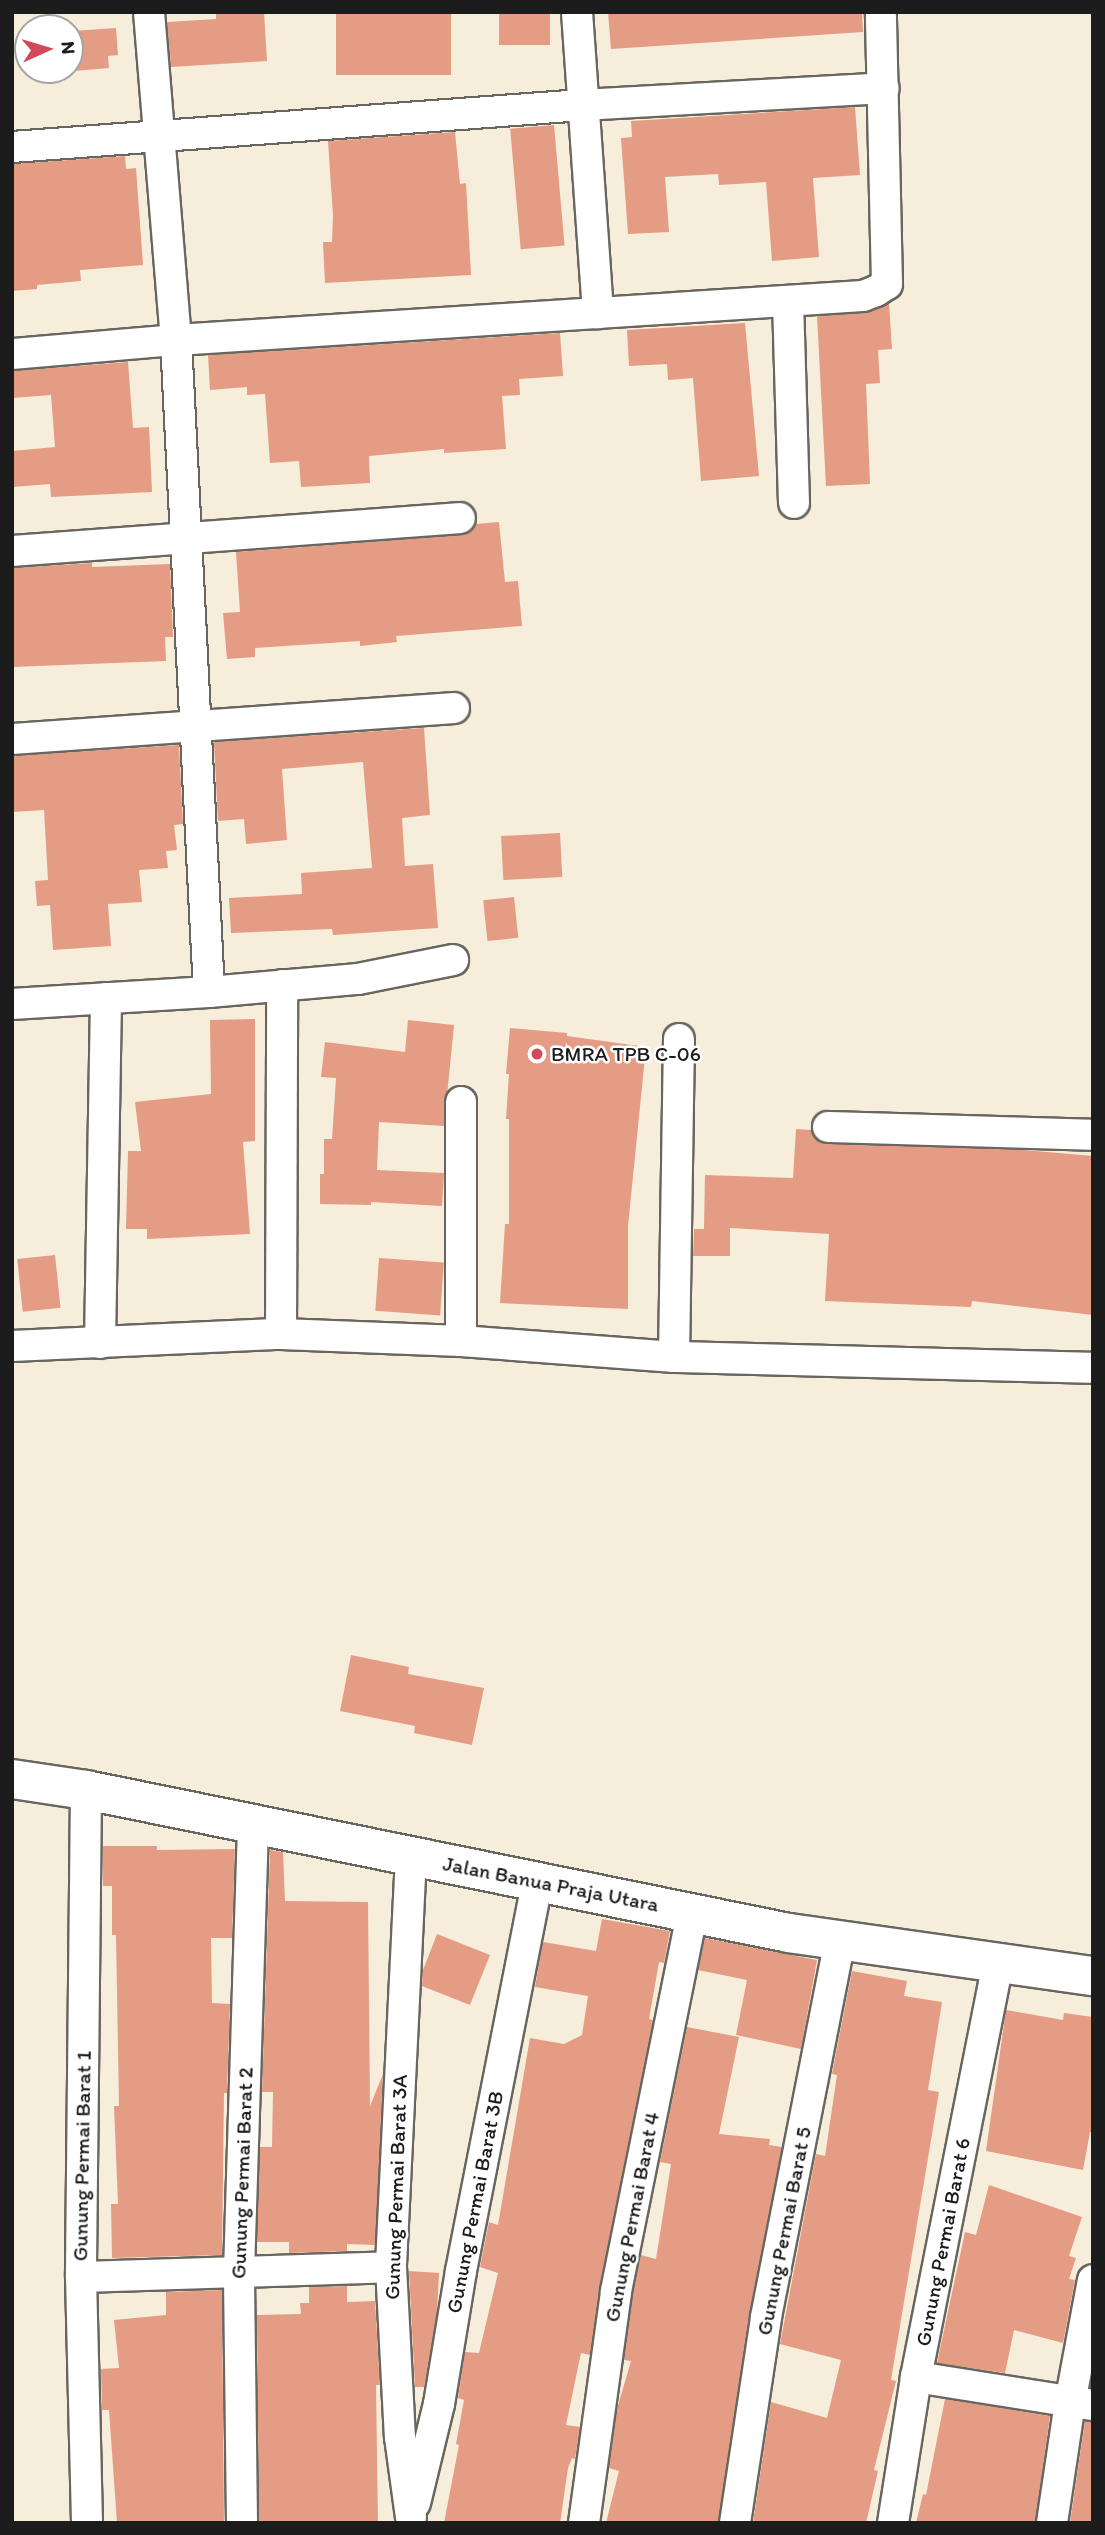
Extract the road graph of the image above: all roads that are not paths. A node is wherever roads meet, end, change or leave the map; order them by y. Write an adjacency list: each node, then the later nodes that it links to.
1 (149, 12): 6 (street)
2 (577, 12): 5 (street)
3 (881, 12): 4 (street)
4 (884, 88): 5 (street); 8 (street)
5 (583, 105): 6 (street); 9 (street)
6 (157, 134): 7 (street); 10 (street)
7 (12, 147)
8 (788, 301): 9 (street); 12 (street)
9 (598, 313): 10 (street)
10 (176, 340): 11 (street); 14 (street)
11 (12, 354)
12 (794, 503)
13 (460, 518): 14 (street)
14 (187, 539): 15 (street); 17 (street)
15 (12, 551)
16 (454, 708): 17 (street)
17 (198, 724): 18 (street); 21 (street)
18 (12, 739)
19 (453, 960): 20 (street)
20 (282, 985): 21 (street); 28 (street)
21 (209, 992): 22 (street)
22 (106, 998): 23 (street); 30 (street)
23 (12, 1004)
24 (678, 1039): 32 (street)
25 (461, 1102): 29 (street)
26 (828, 1127): 27 (street)
27 (1093, 1135)
28 (281, 1334): 29 (street); 30 (street)
29 (461, 1342): 32 (street)
30 (100, 1343): 31 (street)
31 (12, 1346)
32 (674, 1357): 33 (street)
33 (1093, 1368)
34 (12, 1779): 35 (street, Jalan Banua Praja Utara)
35 (86, 1790): 36 (street, Jalan Banua Praja Utara); 45 (street, Gunung Permai Barat 1)
36 (253, 1824): 37 (street, Jalan Banua Praja Utara); 44 (street, Gunung Permai Barat 2)
37 (411, 1856): 38 (street, Jalan Banua Praja Utara); 43 (street, Gunung Permai Barat 3A)
38 (537, 1882): 39 (street, Jalan Banua Praja Utara); 49 (street, Gunung Permai Barat 3B)
39 (692, 1913): 40 (street, Jalan Banua Praja Utara); 52 (street, Gunung Permai Barat 4)
40 (840, 1940): 41 (street, Jalan Banua Praja Utara); 53 (street, Gunung Permai Barat 5)
41 (998, 1963): 42 (street, Jalan Banua Praja Utara); 47 (street, Gunung Permai Barat 6)
42 (1093, 1976)
43 (391, 2267): 44 (street); 49 (street, Gunung Permai Barat 3A)
44 (239, 2272): 45 (street); 51 (street, Gunung Permai Barat 2)
45 (81, 2277): 50 (street, Gunung Permai Barat 1)
46 (1093, 2280): 48 (street)
47 (916, 2377): 48 (street); 54 (street, Gunung Permai Barat 6)
48 (1081, 2404): 55 (street)
49 (411, 2520)
50 (87, 2523)
51 (242, 2523)
52 (584, 2523)
53 (735, 2523)
54 (893, 2523)
55 (1052, 2523)

